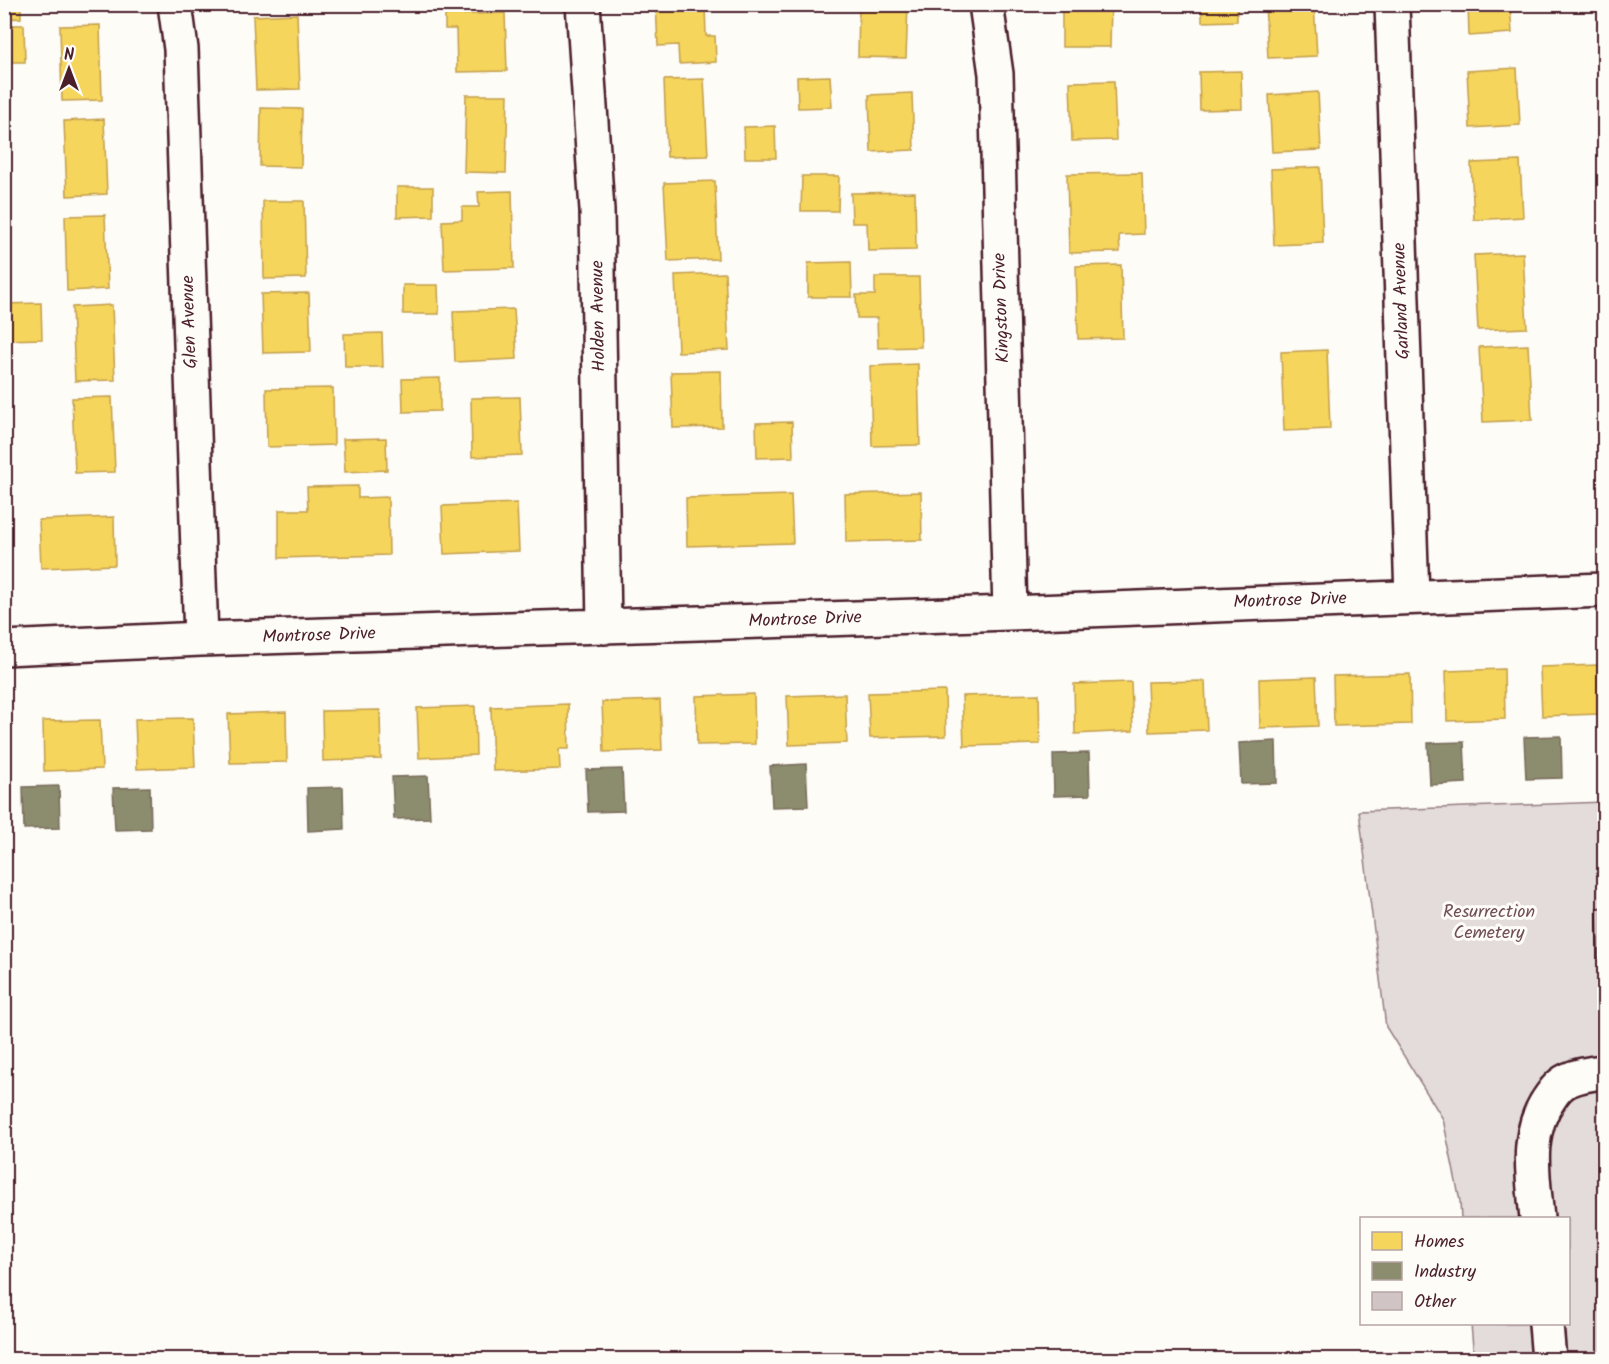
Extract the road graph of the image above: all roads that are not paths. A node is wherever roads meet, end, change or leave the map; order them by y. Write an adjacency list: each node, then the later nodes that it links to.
1 (175, 4): 9 (street, Glen Avenue)
2 (583, 4): 8 (street, Holden Avenue)
3 (986, 4): 7 (street, Kingston Drive)
4 (1392, 4): 6 (street, Garland Avenue)
5 (1605, 590): 6 (street, Montrose Drive)
6 (1412, 597): 7 (street, Montrose Drive)
7 (1010, 613): 8 (street, Montrose Drive)
8 (604, 627): 9 (street, Montrose Drive)
9 (201, 639): 10 (street, Montrose Drive)
10 (4, 648)
11 (1605, 1072): 12 (street)
12 (1537, 1217)
13 (1546, 1325): 14 (street)
14 (1549, 1359)

